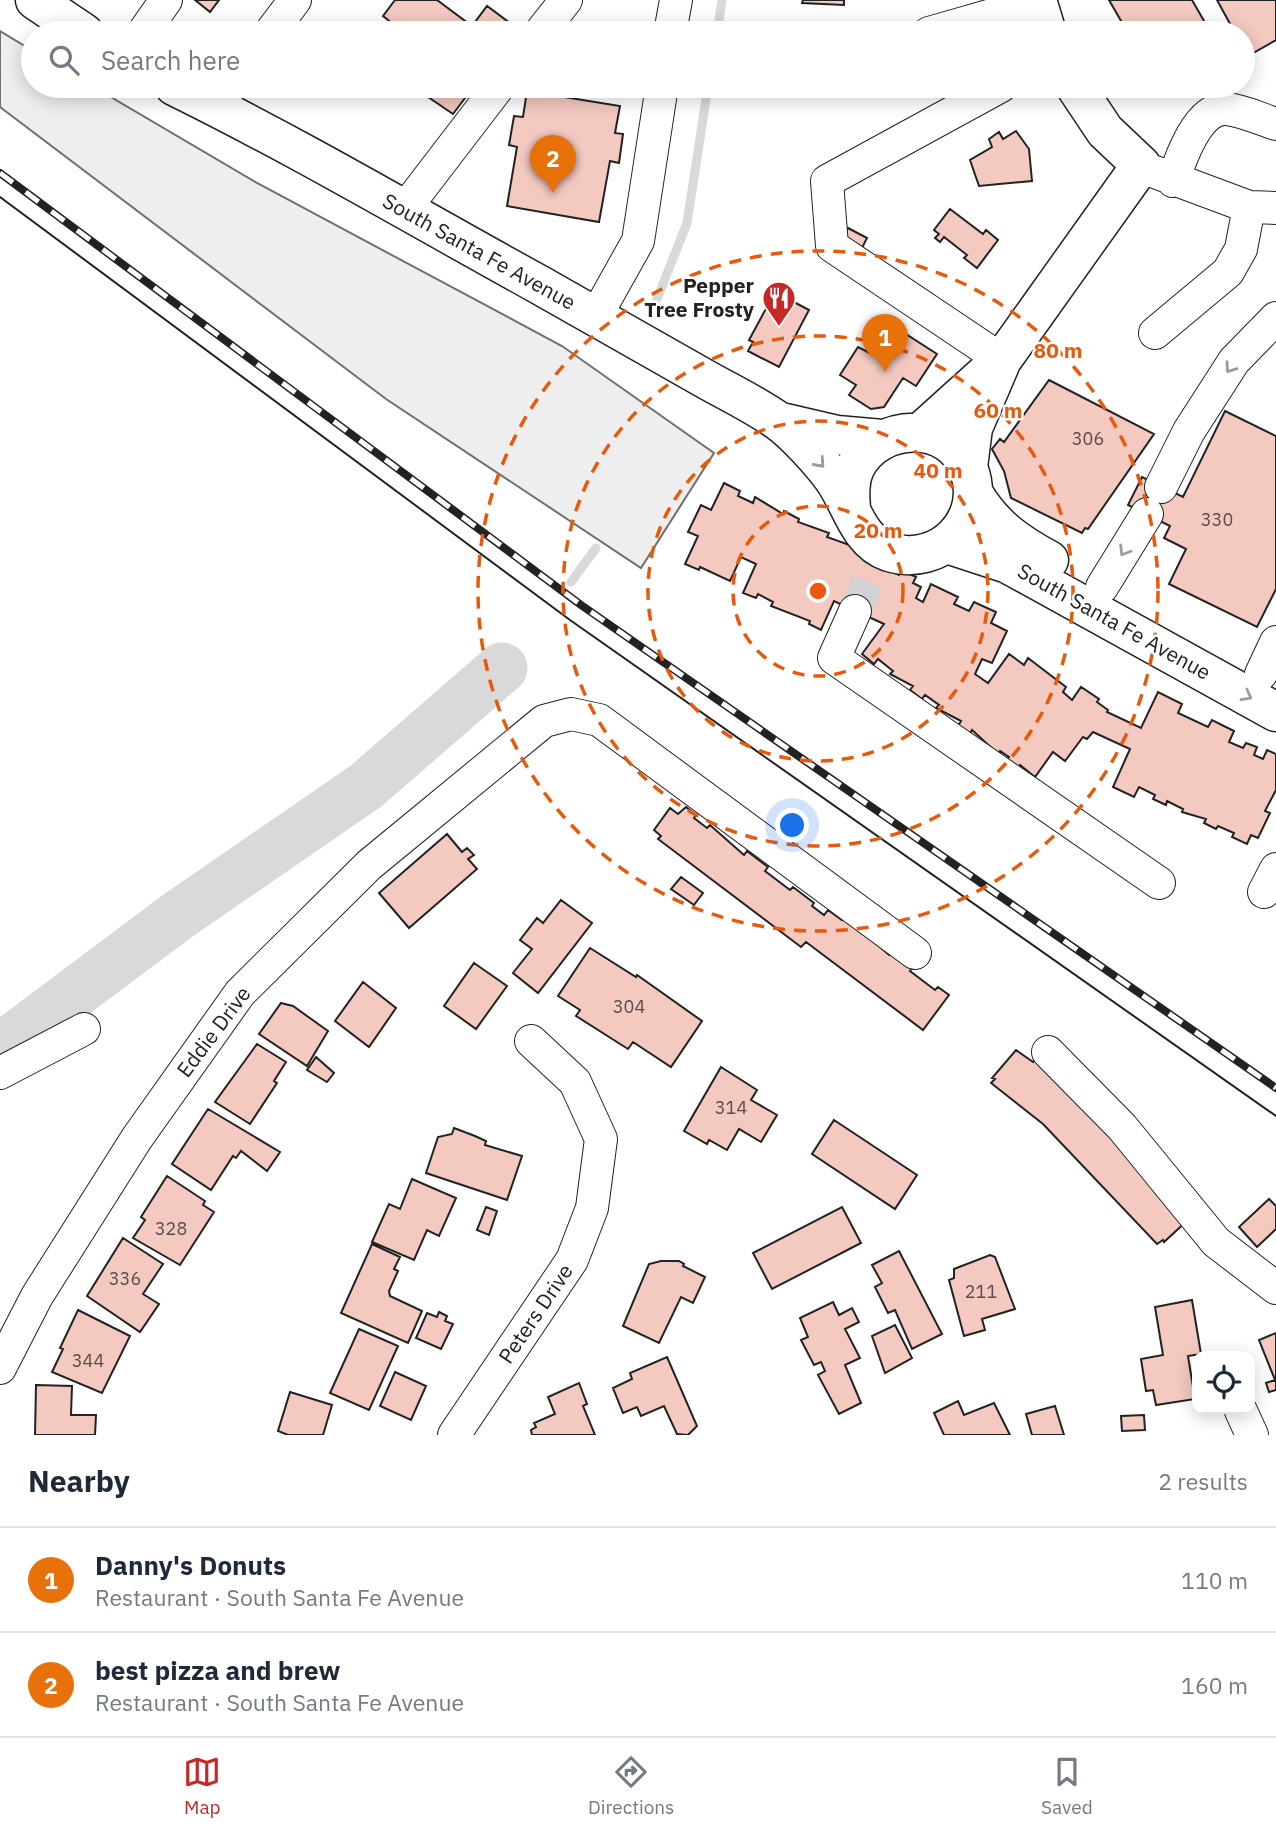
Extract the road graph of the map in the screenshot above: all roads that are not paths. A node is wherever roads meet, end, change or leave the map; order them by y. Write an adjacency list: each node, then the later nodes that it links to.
1 (35, 0): 7 (main road)
2 (166, 0): 8 (street)
3 (295, 0): 9 (street)
4 (566, 0): 10 (street)
5 (676, 0): 11 (street)
6 (1040, 12): 12 (street)
7 (66, 21)
8 (151, 21)
9 (279, 21)
10 (549, 21)
11 (672, 21)
12 (992, 21)
13 (226, 98): 21 (main road, South Santa Fe Avenue)
14 (490, 98): 21 (street)
15 (660, 98): 22 (street)
16 (979, 98): 25 (street)
17 (1084, 98): 19 (main road)
18 (1276, 124): 19 (street)
19 (1157, 173): 20 (street); 25 (main road)
20 (1262, 207): 24 (street)
21 (404, 210): 22 (main road, South Santa Fe Avenue)
22 (596, 316): 26 (main road, South Santa Fe Avenue)
23 (1276, 318): 30 (street, one-way to 30)
24 (1155, 333)
25 (1002, 360): 27 (main road); 29 (main road)
26 (781, 422): 28 (main road, South Santa Fe Avenue); 31 (main road, South Santa Fe Avenue, one-way to 31)
27 (921, 432): 28 (main road, South Santa Fe Avenue); 29 (main road, South Santa Fe Avenue)
28 (882, 439): 31 (main road)
29 (971, 480): 33 (main road); 34 (main road, South Santa Fe Avenue)
30 (1161, 486)
31 (851, 509): 33 (main road, South Santa Fe Avenue)
32 (1147, 514): 34 (street, one-way to 34)
33 (947, 544): 37 (main road, South Santa Fe Avenue, one-way to 37)
34 (1102, 587): 36 (main road, South Santa Fe Avenue)
35 (855, 611): 38 (street)
36 (1271, 666)
37 (1276, 712)
38 (1159, 883)
39 (915, 953): 45 (street, Eddie Drive)
40 (84, 1029): 43 (street)
41 (531, 1041): 46 (street, Peters Drive)
42 (1048, 1052): 44 (street)
43 (0, 1073)
44 (1276, 1288)
45 (0, 1368)
46 (454, 1435)

